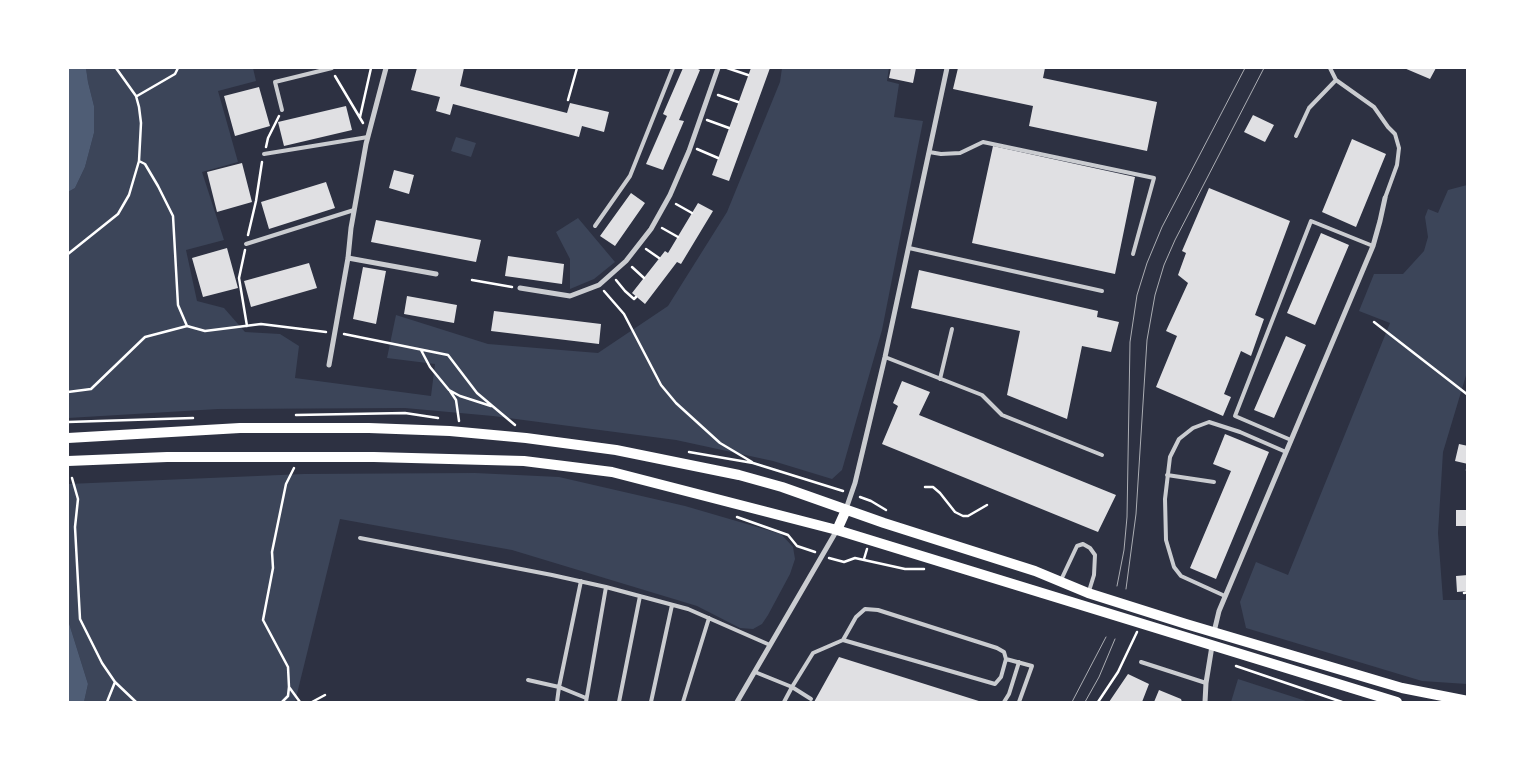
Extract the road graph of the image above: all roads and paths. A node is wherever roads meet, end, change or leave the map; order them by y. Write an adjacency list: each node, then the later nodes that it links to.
1 (116, 68): 15 (path)
2 (178, 68): 15 (path)
3 (331, 68): 18 (lane); 19 (path)
4 (371, 68): 19 (path)
5 (386, 68): 22 (street)
6 (577, 68): 16 (path)
7 (673, 68): 34 (lane)
8 (718, 68): 14 (street)
9 (726, 68): 12 (path)
10 (947, 68): 25 (street)
11 (1330, 68): 13 (lane)
12 (748, 75)
13 (1336, 80): 23 (lane); 29 (lane)
14 (710, 91): 17 (path); 20 (street)
15 (136, 96): 28 (path)
16 (568, 100)
17 (738, 102)
18 (282, 110): 26 (path)
19 (360, 118): 22 (path)
20 (701, 118): 21 (path); 24 (street)
21 (729, 128)
22 (368, 135): 26 (lane); 31 (street)
23 (1296, 136)
24 (691, 147): 27 (path); 30 (street)
25 (929, 152): 39 (street); 41 (lane)
26 (264, 154): 36 (path)
27 (718, 158)
28 (139, 161): 40 (path); 54 (path)
29 (1384, 198): 38 (street)
30 (668, 199): 32 (path); 33 (street)
31 (354, 210): 36 (lane); 42 (street)
32 (692, 213)
33 (654, 223): 35 (path); 37 (street)
34 (595, 226)
35 (678, 237)
36 (246, 244): 55 (path)
37 (639, 244): 43 (path); 44 (street)
38 (1373, 246): 71 (street); 71 (lane)
39 (909, 248): 51 (lane); 59 (street)
40 (68, 254)
41 (1133, 254)
42 (348, 258): 45 (street); 57 (street)
43 (659, 258)
44 (626, 260): 46 (street); 47 (path)
45 (436, 274)
46 (610, 275): 49 (street); 52 (path)
47 (644, 278)
48 (472, 280): 50 (path)
49 (599, 285): 50 (street); 75 (path)
50 (520, 288)
51 (1102, 291)
52 (636, 297)
53 (1374, 322): 64 (path)
54 (187, 326): 55 (path); 63 (path)
55 (247, 326): 57 (path)
56 (952, 329): 61 (lane)
57 (335, 333): 58 (path); 60 (street)
58 (420, 350): 62 (path); 65 (path)
59 (885, 357): 61 (lane); 83 (street)
60 (329, 364)
61 (940, 379): 73 (lane)
62 (449, 390): 65 (path); 67 (path)
63 (68, 392)
64 (1468, 396)
65 (493, 407): 69 (path)
66 (201, 418): 68 (path)
67 (460, 421)
68 (68, 422)
69 (520, 429)
70 (68, 438): 83 (main road)
71 (1291, 440): 72 (street)
72 (1286, 452): 77 (lane); 94 (street)
73 (1102, 455)
74 (68, 461): 86 (main road)
75 (753, 463)
76 (288, 466): 109 (path)
77 (1167, 475): 79 (lane); 94 (lane)
78 (72, 478): 107 (path)
79 (1214, 482)
80 (925, 487): 82 (path)
81 (871, 501): 84 (path)
82 (987, 505)
83 (846, 510): 86 (main road); 90 (main road)
84 (887, 511)
85 (736, 517): 88 (path)
86 (837, 530): 100 (street); 101 (main road)
87 (360, 538): 89 (lane)
88 (797, 546)
89 (581, 581): 91 (lane); 110 (lane)
90 (1060, 581): 92 (main road); 92 (lane)
91 (606, 587): 93 (lane); 114 (lane)
92 (1088, 593): 98 (main road)
93 (640, 596): 95 (lane); 122 (lane)
94 (1225, 596): 98 (street)
95 (672, 605): 96 (lane); 123 (lane)
96 (709, 618): 100 (lane); 124 (lane)
97 (1138, 630): 129 (path)
98 (1214, 632): 101 (main road); 115 (main road)
99 (843, 640): 102 (lane); 102 (lane); 111 (lane)
100 (770, 645): 105 (street)
101 (1212, 646): 108 (street); 131 (main road)
102 (1006, 659): 103 (lane)
103 (1019, 662): 127 (lane); 128 (lane)
104 (1141, 662): 108 (lane)
105 (755, 672): 111 (lane); 125 (street)
106 (528, 680): 110 (lane)
107 (115, 682): 116 (path); 117 (path)
108 (1206, 683): 130 (street)
109 (289, 687): 118 (path); 119 (path)
110 (559, 687): 114 (lane); 121 (lane)
111 (792, 687): 113 (lane); 126 (lane)
112 (325, 695): 120 (path)
113 (811, 699)
114 (586, 700)
115 (1468, 701)
116 (107, 702)
117 (136, 702)
118 (282, 702)
119 (300, 702)
120 (312, 702)
121 (557, 702)
122 (619, 702)
123 (651, 702)
124 (683, 702)
125 (737, 702)
126 (784, 702)
127 (1004, 702)
128 (1019, 702)
129 (1098, 702)
130 (1205, 702)
131 (1397, 702)

